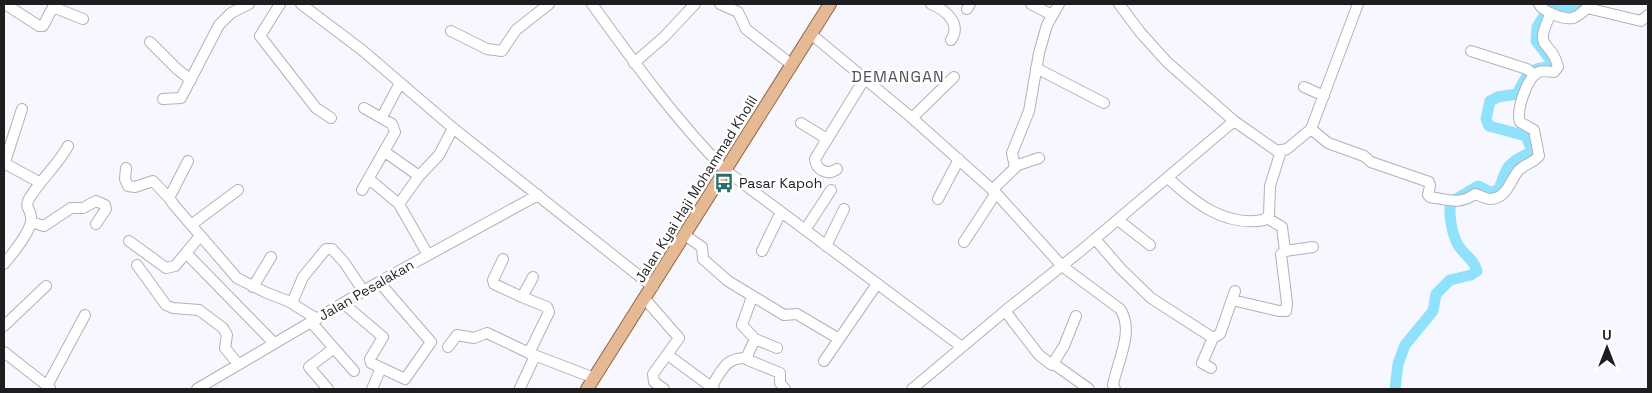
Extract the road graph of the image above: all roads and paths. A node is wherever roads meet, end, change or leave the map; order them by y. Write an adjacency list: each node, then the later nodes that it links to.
1 (5, 4): 19 (street)
2 (249, 4): 31 (street)
3 (280, 4): 40 (street)
4 (301, 4): 32 (street)
5 (549, 4): 20 (street)
6 (592, 4): 25 (street)
7 (720, 4): 26 (street)
8 (830, 4): 21 (main road, Jalan Kyai Haji Mohammad Kholil)
9 (931, 4): 22 (street)
10 (1031, 4): 17 (street)
11 (1059, 4): 17 (street)
12 (1119, 4): 42 (street)
13 (1358, 4): 34 (street)
14 (692, 5): 25 (street)
15 (1589, 6): 16 (street); 18 (street)
16 (1546, 10): 28 (street)
17 (1052, 15): 27 (street)
18 (1648, 15)
19 (83, 19)
20 (451, 31)
21 (811, 34): 26 (main road, Jalan Kyai Haji Mohammad Kholil); 30 (street)
22 (951, 40)
23 (150, 42): 31 (street)
24 (1472, 51): 28 (street)
25 (634, 63): 57 (street)
26 (792, 65): 57 (main road, Jalan Kyai Haji Mohammad Kholil)
27 (1036, 68): 36 (street); 54 (street)
28 (1532, 73): 45 (street)
29 (954, 77): 41 (street)
30 (865, 78): 41 (street); 46 (street)
31 (192, 80): 35 (street)
32 (400, 83): 39 (street); 44 (street)
33 (1304, 88): 34 (street)
34 (1324, 96): 45 (street)
35 (164, 99)
36 (1104, 103)
37 (364, 108): 39 (street)
38 (22, 109): 53 (street)
39 (382, 117): 49 (street)
40 (330, 118)
41 (912, 118): 51 (street)
42 (1234, 121): 48 (street); 59 (street)
43 (801, 124): 46 (street)
44 (453, 128): 58 (street); 66 (street)
45 (1311, 129): 48 (street)
46 (828, 139): 56 (street)
47 (68, 146): 61 (street)
48 (1281, 151): 72 (street)
49 (385, 152): 58 (street); 60 (street)
50 (1039, 158): 54 (street)
51 (958, 159): 65 (street); 68 (street)
52 (188, 161): 67 (street)
53 (4, 164): 61 (street)
54 (1015, 167): 65 (street)
55 (126, 168): 67 (street)
56 (837, 169)
57 (725, 170): 71 (street); 79 (main road, Jalan Kyai Haji Mohammad Kholil)
58 (419, 176): 69 (street)
59 (1168, 178): 72 (street); 73 (street)
60 (370, 179): 63 (street); 69 (street)
61 (39, 182): 74 (street)
62 (238, 190): 76 (street)
63 (362, 190)
64 (831, 190): 77 (street)
65 (994, 192): 82 (street); 94 (street)
66 (538, 195): 89 (street, Jalan Pesalakan); 100 (street)
67 (169, 198): 76 (street)
68 (938, 199)
69 (399, 204): 89 (street)
70 (844, 209): 84 (street)
71 (781, 212): 77 (street); 86 (street)
72 (1267, 218): 87 (street)
73 (1118, 220): 80 (street); 83 (street)
74 (31, 222): 75 (street); 92 (street)
75 (96, 224)
76 (191, 225): 78 (street)
77 (805, 230): 84 (street)
78 (200, 236): 88 (street); 99 (street)
79 (686, 236): 100 (main road, Jalan Kyai Haji Mohammad Kholil); 103 (street)
80 (1095, 239): 94 (street); 112 (street)
81 (129, 241): 88 (street)
82 (964, 242)
83 (1150, 245)
84 (826, 246): 97 (street)
85 (1313, 247): 87 (street)
86 (762, 251)
87 (1285, 251): 112 (street)
88 (186, 253): 115 (street)
89 (428, 255): 96 (street, Jalan Pesalakan)
90 (271, 257): 99 (street)
91 (503, 259): 102 (street)
92 (4, 264)
93 (136, 265): 125 (street)
94 (1062, 266): 107 (street); 135 (street)
95 (533, 277): 102 (street)
96 (380, 282): 101 (street, Jalan Pesalakan); 127 (street)
97 (877, 284): 114 (street); 117 (street)
98 (46, 286): 111 (street)
99 (252, 287): 105 (street)
100 (653, 287): 104 (main road, Jalan Kyai Haji Mohammad Kholil)
101 (364, 292): 105 (street); 106 (street, Jalan Pesalakan)
102 (522, 296): 121 (street)
103 (752, 297): 113 (street); 114 (street)
104 (645, 299): 122 (street); 130 (main road, Jalan Kyai Haji Mohammad Kholil)
105 (292, 302): 110 (street)
106 (344, 304): 110 (street, Jalan Pesalakan); 127 (street)
107 (1005, 311): 117 (street); 126 (street)
108 (85, 315): 132 (street)
109 (1076, 316): 126 (street)
110 (314, 320): 115 (street, Jalan Pesalakan); 119 (street)
111 (4, 326)
112 (1214, 338): 128 (street)
113 (755, 339): 118 (street); 123 (street)
114 (839, 339): 124 (street)
115 (274, 343): 125 (street, Jalan Pesalakan)
116 (448, 346): 121 (street)
117 (962, 347): 142 (street)
118 (777, 348)
119 (333, 349): 129 (street); 137 (street)
120 (4, 352): 132 (street)
121 (532, 355): 130 (street); 133 (street)
122 (668, 355): 134 (street); 140 (street)
123 (747, 358): 134 (street); 141 (street)
124 (824, 361)
125 (238, 364): 131 (street, Jalan Pesalakan)
126 (1054, 364): 143 (street)
127 (381, 368): 138 (street)
128 (1210, 368)
129 (354, 371)
130 (594, 378): 139 (main road, Jalan Kyai Haji Mohammad Kholil)
131 (214, 385): 136 (street, Jalan Pesalakan)
132 (49, 387)
133 (520, 388)
134 (712, 388)
135 (1112, 388)
136 (197, 389)
137 (328, 389)
138 (372, 389)
139 (587, 389)
140 (664, 389)
141 (785, 389)
142 (912, 389)
143 (1089, 389)

